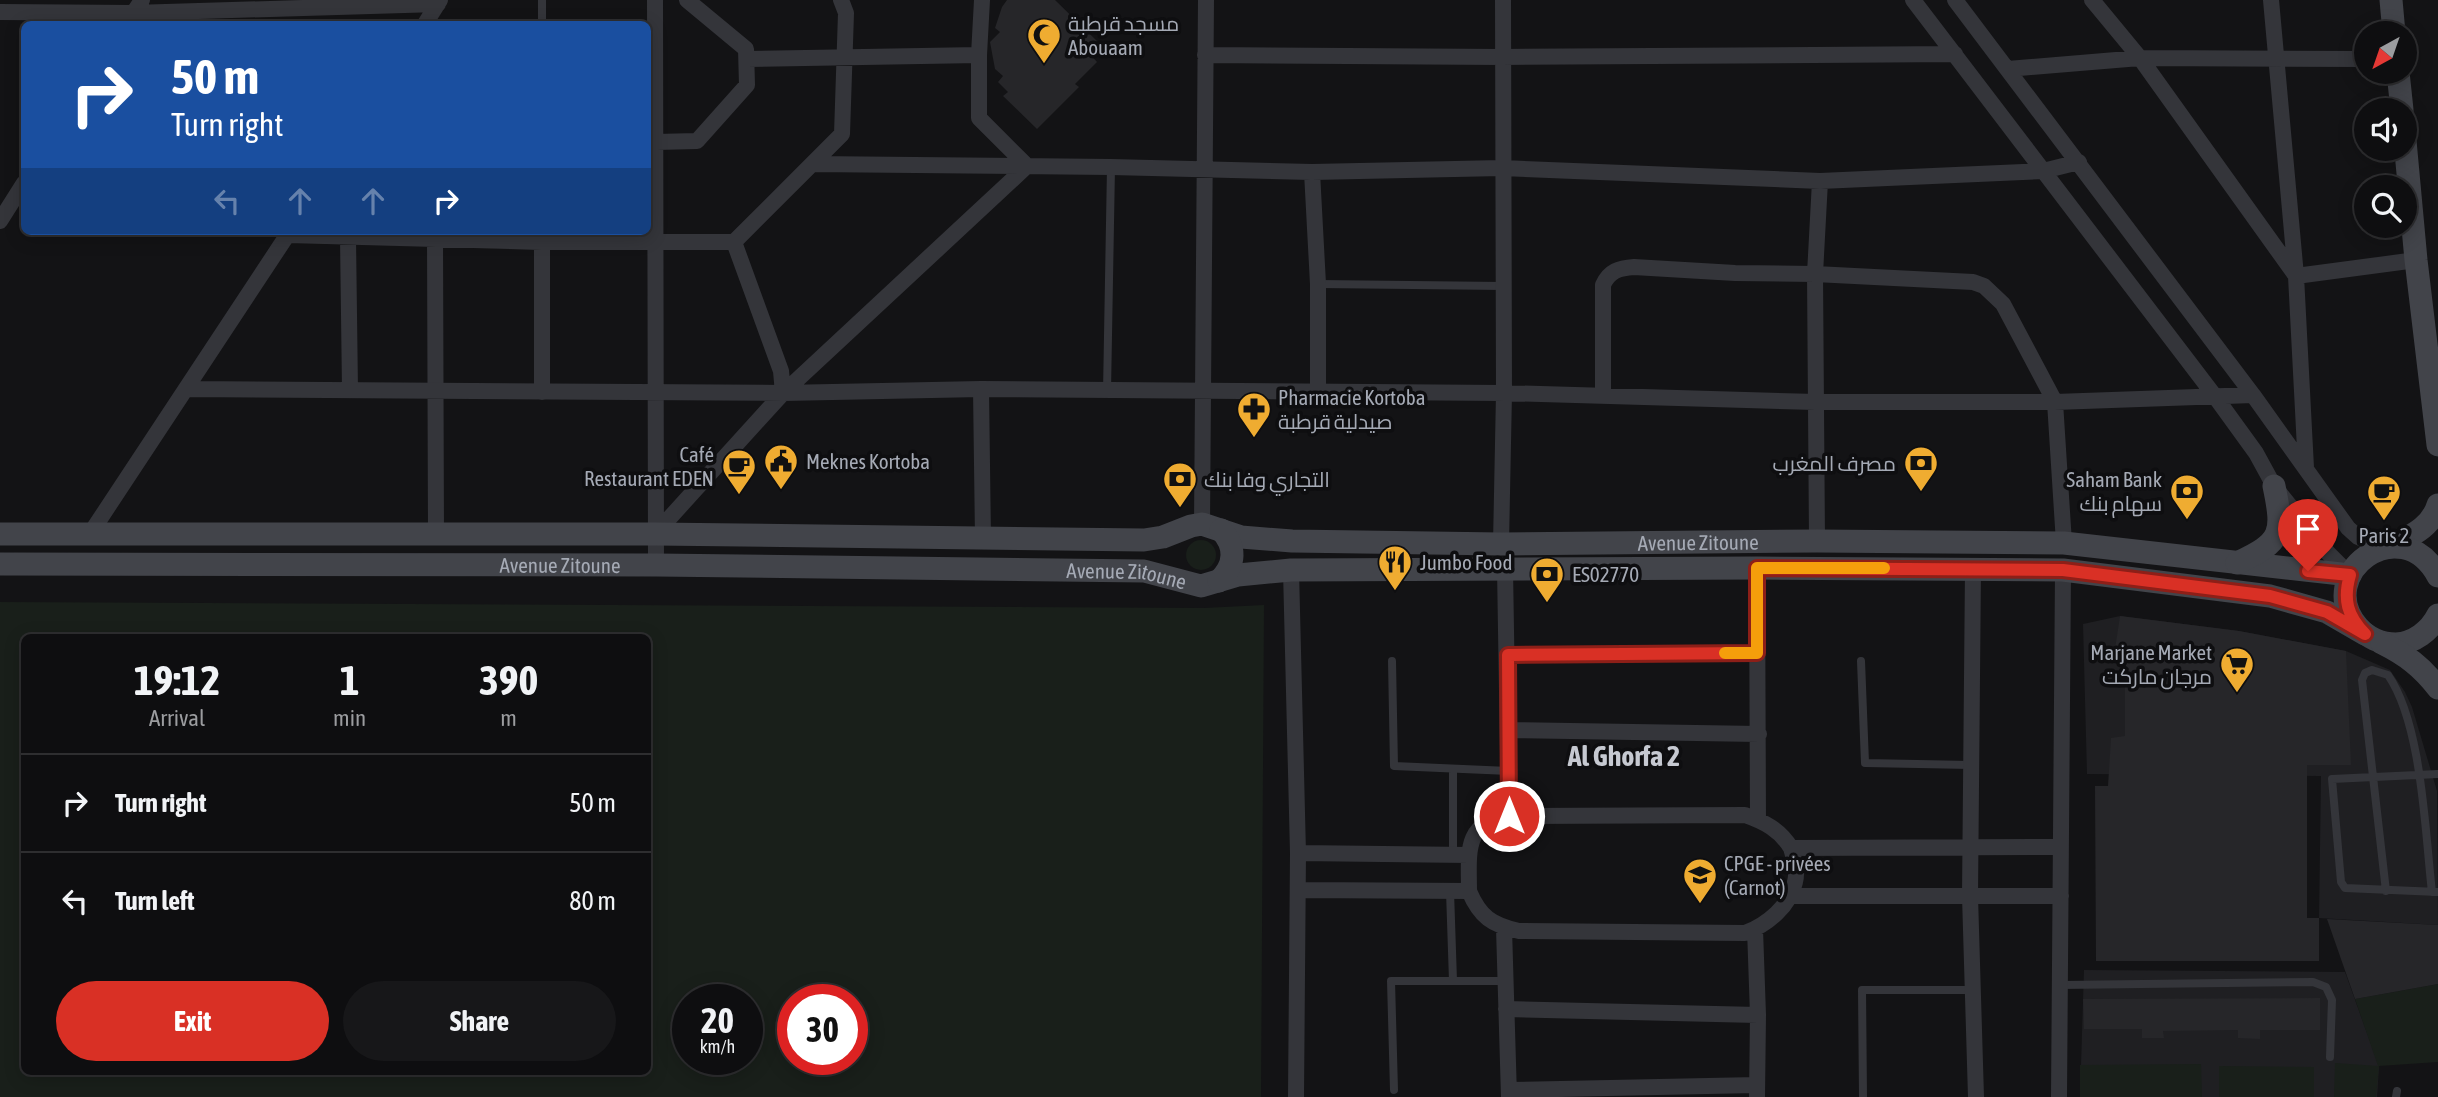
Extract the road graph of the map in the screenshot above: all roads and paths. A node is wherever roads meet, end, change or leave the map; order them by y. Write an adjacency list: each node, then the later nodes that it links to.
1 (542, 0): 17 (lane)
2 (655, 0): 29 (street)
3 (687, 0): 26 (street)
4 (841, 0): 20 (street)
5 (982, 0): 21 (street)
6 (1206, 0): 22 (street)
7 (1503, 0): 23 (street)
8 (1913, 0): 19 (street)
9 (1955, 0): 28 (street)
10 (2092, 0): 24 (street)
11 (2271, 0): 25 (street)
12 (2391, 0): 18 (main road)
13 (439, 2): 15 (street); 16 (street)
14 (0, 12): 15 (street)
15 (134, 12)
16 (427, 21)
17 (542, 21)
18 (2393, 21)
19 (1955, 54): 23 (street); 37 (street)
20 (844, 55): 21 (street); 26 (street); 32 (street)
21 (979, 55): 33 (street)
22 (1205, 55): 23 (street); 36 (street)
23 (1502, 57): 35 (street)
24 (2140, 58): 25 (street); 28 (street); 51 (street)
25 (2278, 58): 27 (street); 51 (street)
26 (747, 59): 29 (street)
27 (2354, 59)
28 (2008, 69): 31 (street)
29 (652, 142): 46 (street)
30 (2407, 161): 49 (main road)
31 (2080, 162): 37 (street); 67 (street)
32 (812, 164): 33 (street); 48 (street)
33 (1027, 166): 34 (street); 63 (street)
34 (1111, 167): 36 (street); 61 (lane)
35 (1502, 168): 38 (street); 39 (street); 53 (street)
36 (1204, 169): 38 (street); 62 (street)
37 (2043, 171): 39 (street); 66 (street)
38 (1312, 172): 52 (street)
39 (1820, 181): 50 (street)
40 (21, 188): 41 (street)
41 (0, 221)
42 (288, 235): 54 (street)
43 (313, 235): 44 (street)
44 (348, 238): 45 (street); 56 (street)
45 (435, 238): 47 (street); 57 (street)
46 (656, 241): 47 (street); 48 (street); 58 (street)
47 (542, 242): 60 (street)
48 (734, 242): 63 (street)
49 (2416, 260): 51 (street); 70 (main road)
50 (1815, 274): 65 (street); 68 (street); 69 (street)
51 (2296, 276): 71 (street)
52 (1318, 284): 53 (lane); 59 (street)
53 (1504, 286): 64 (street)
54 (187, 389): 56 (street); 77 (street)
55 (981, 389): 61 (street); 63 (street); 79 (street)
56 (350, 390): 57 (street)
57 (435, 390): 60 (street); 75 (street)
58 (656, 391): 60 (street); 63 (street); 78 (street)
59 (1318, 391): 62 (street); 64 (street)
60 (542, 392)
61 (1107, 392): 62 (street)
62 (1203, 392): 74 (street)
63 (783, 393): 78 (street)
64 (1504, 393): 65 (street); 82 (street)
65 (1603, 395): 68 (street)
66 (2214, 395): 67 (street); 69 (street); 72 (street)
67 (2253, 395): 71 (street)
68 (1816, 402): 69 (street); 80 (street)
69 (2055, 402): 81 (street)
70 (2438, 445)
71 (2306, 468): 83 (street)
72 (2274, 486): 84 (main road); 92 (street)
73 (2438, 505): 83 (main road)
74 (1201, 528): 79 (main road, Avenue Zitoune); 82 (main road, Avenue Zitoune); 94 (main road); 95 (main road)
75 (436, 533): 77 (main road, Avenue Zitoune); 78 (main road, Avenue Zitoune)
76 (0, 534): 77 (main road, Avenue Zitoune)
77 (90, 534)
78 (655, 534): 79 (main road, Avenue Zitoune); 86 (street)
79 (983, 540)
80 (1817, 541): 81 (main road, Avenue Zitoune); 82 (main road, Avenue Zitoune)
81 (2064, 543): 84 (main road, Avenue Zitoune)
82 (1501, 544)
83 (2386, 547): 92 (main road); 93 (main road)
84 (2237, 563): 92 (main road, Avenue Zitoune)
85 (0, 564): 86 (main road, Avenue Zitoune)
86 (656, 565): 95 (main road, Avenue Zitoune)
87 (1505, 568): 88 (main road, Avenue Zitoune); 90 (main road, Avenue Zitoune); 99 (street)
88 (1757, 568): 89 (main road, Avenue Zitoune); 98 (street)
89 (1973, 568): 91 (main road, Avenue Zitoune); 105 (street)
90 (1291, 570): 94 (main road, Avenue Zitoune); 116 (street)
91 (2063, 570): 97 (main road, Avenue Zitoune); 113 (street)
92 (2350, 575): 97 (main road)
93 (2438, 576)
94 (1219, 581): 95 (main road, Avenue Zitoune)
95 (1190, 584)
96 (2433, 627): 97 (main road); 102 (main road)
97 (2372, 638): 102 (main road, Avenue Zitoune)
98 (1757, 653): 99 (street); 104 (street)
99 (1508, 655): 103 (street)
100 (1861, 661): 105 (lane)
101 (1392, 662): 106 (lane)
102 (2438, 686)
103 (1509, 730): 104 (street); 107 (street)
104 (1759, 734): 112 (street)
105 (1971, 765): 115 (street)
106 (1453, 769): 107 (lane); 117 (lane)
107 (1509, 771): 111 (street)
108 (2438, 774): 109 (lane)
109 (2419, 776): 110 (lane); 110 (lane); 122 (lane)
110 (2373, 778): 121 (lane); 121 (lane)
111 (1509, 816): 112 (street); 117 (street)
112 (1758, 820): 114 (street)
113 (2061, 847): 115 (street); 124 (street)
114 (1791, 848): 115 (street); 123 (street)
115 (1970, 848): 125 (street)
116 (1298, 853): 117 (street); 118 (street)
117 (1461, 855): 120 (street)
118 (1298, 890): 119 (street); 139 (street)
119 (1450, 891): 120 (street); 128 (lane)
120 (1469, 891): 126 (street)
121 (2386, 891): 122 (lane)
122 (2435, 892)
123 (1789, 896): 125 (street); 127 (street)
124 (2061, 896): 125 (street); 130 (street)
125 (1970, 897): 131 (street)
126 (1504, 928): 127 (street); 129 (street)
127 (1755, 929): 133 (street)
128 (1453, 981): 129 (lane); 135 (lane)
129 (1506, 981): 132 (street)
130 (2060, 985): 134 (lane); 141 (street)
131 (1973, 990): 138 (lane); 140 (street)
132 (1506, 1009): 133 (street); 137 (street)
133 (1758, 1014): 136 (street)
134 (2330, 1057)
135 (1394, 1090)
136 (1757, 1091): 137 (street)
137 (1509, 1094)
138 (1863, 1096)
139 (1296, 1097)
140 (1976, 1097)
141 (2059, 1097)

